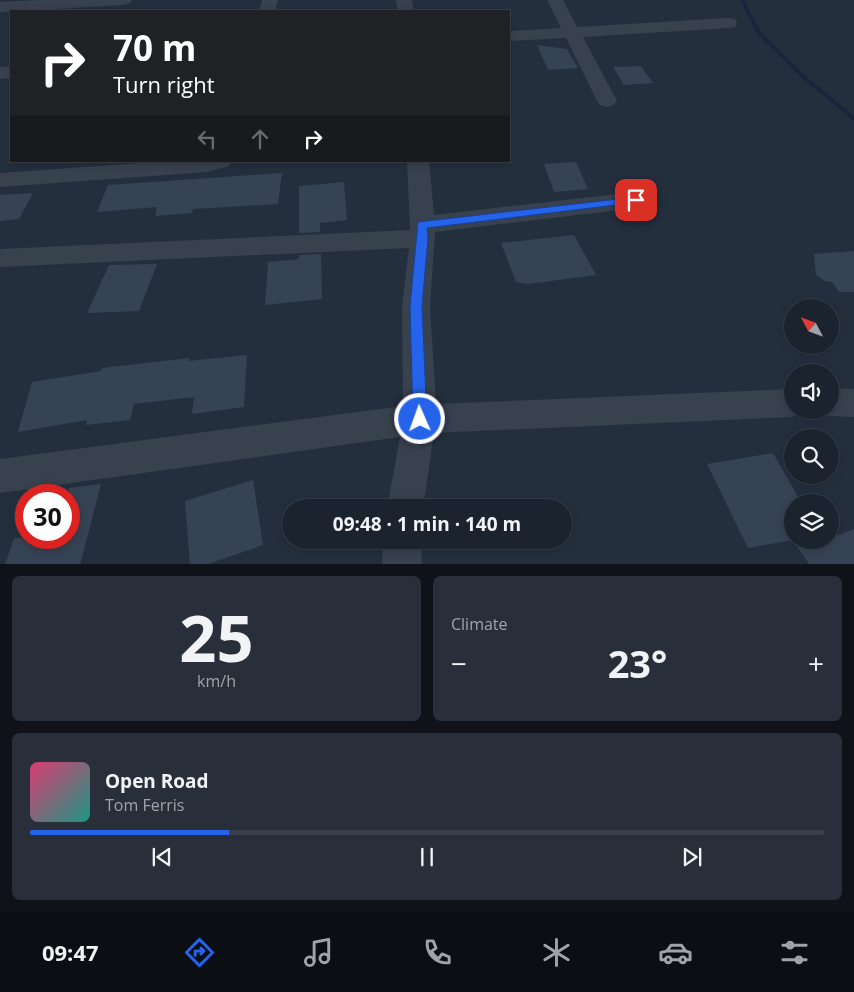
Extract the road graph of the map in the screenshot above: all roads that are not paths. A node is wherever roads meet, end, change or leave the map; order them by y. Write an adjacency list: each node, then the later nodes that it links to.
1 (124, 0): 3 (street)
2 (555, 0): 6 (street)
3 (95, 4): 4 (street)
4 (0, 7)
5 (729, 23): 6 (street)
6 (571, 31): 7 (street); 8 (street)
7 (510, 36)
8 (607, 101)
9 (218, 162): 11 (street)
10 (418, 162): 13 (street)
11 (0, 180)
12 (636, 200): 13 (street)
13 (422, 231): 14 (street); 18 (street)
14 (0, 258)
15 (839, 402): 17 (street)
16 (784, 403): 18 (street)
17 (854, 403)
18 (420, 419): 19 (street); 20 (street)
19 (0, 476)
20 (407, 499)
21 (402, 549): 22 (street)
22 (402, 564)

